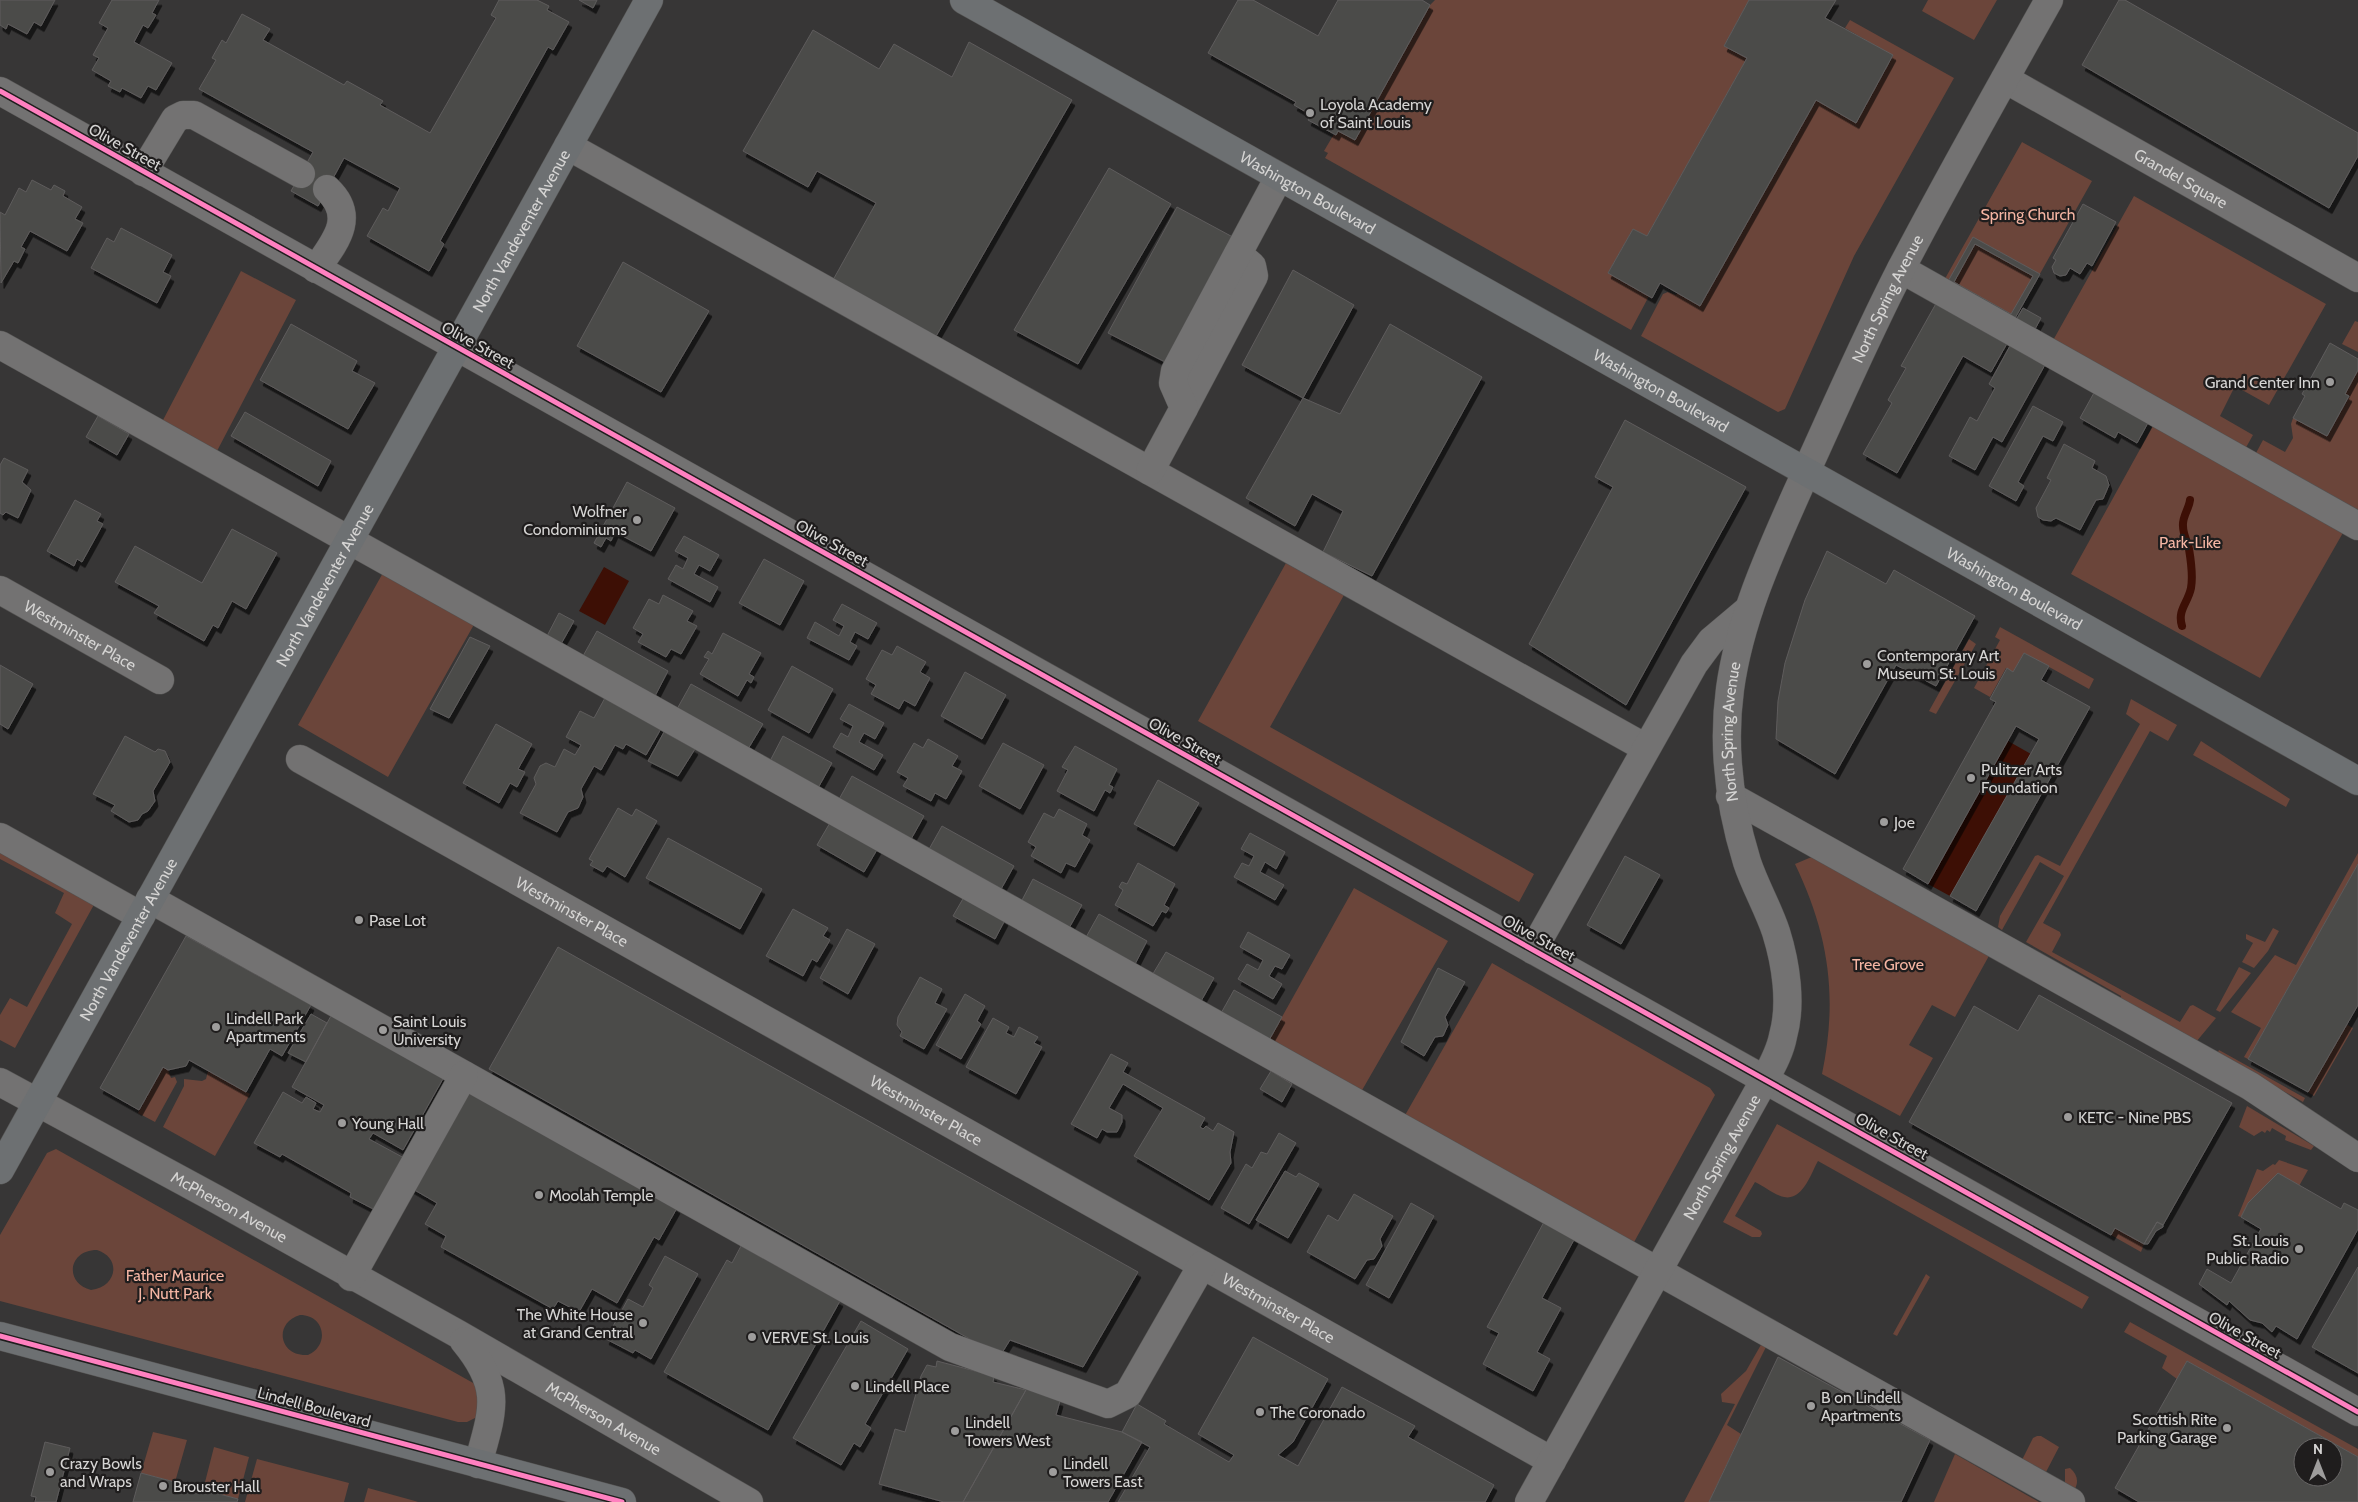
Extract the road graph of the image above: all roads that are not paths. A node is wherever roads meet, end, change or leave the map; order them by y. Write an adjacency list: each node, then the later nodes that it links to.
1 (649, 0): 6 (main road, North Vandeventer Avenue)
2 (964, 0): 9 (main road, Washington Boulevard)
3 (2049, 0): 4 (street, North Spring Avenue)
4 (2004, 79): 12 (street, North Spring Avenue); 13 (street, Grandel Square)
5 (0, 91): 7 (street, Olive Street)
6 (568, 146): 15 (main road, North Vandeventer Avenue); 16 (street)
7 (144, 172): 8 (street); 11 (street, Olive Street)
8 (301, 174)
9 (1279, 177): 16 (street); 17 (main road, Washington Boulevard)
10 (327, 189): 11 (street)
11 (316, 269): 15 (street, Olive Street)
12 (1901, 269): 17 (street, North Spring Avenue); 18 (street)
13 (2358, 278)
14 (0, 345): 19 (street)
15 (456, 347): 19 (main road, North Vandeventer Avenue); 29 (street, Olive Street)
16 (1150, 471): 23 (street)
17 (1806, 472): 21 (street, North Spring Avenue); 25 (main road, Washington Boulevard)
18 (2358, 526)
19 (349, 540): 28 (main road, North Vandeventer Avenue); 37 (street)
20 (0, 590): 22 (street, Westminster Place)
21 (1749, 609): 23 (street, North Spring Avenue); 26 (street, North Spring Avenue)
22 (160, 680)
23 (1646, 748): 29 (street, North Spring Avenue)
24 (300, 758): 36 (street, Westminster Place)
25 (2358, 780)
26 (1730, 796): 31 (street, North Spring Avenue); 34 (street)
27 (0, 837): 28 (street)
28 (145, 908): 30 (street); 33 (main road, North Vandeventer Avenue)
29 (1533, 950): 31 (street, Olive Street)
30 (464, 1075): 36 (street); 38 (street)
31 (1765, 1079): 37 (street, North Spring Avenue); 41 (street, Olive Street)
32 (0, 1082): 33 (street, McPherson Avenue)
33 (37, 1103): 35 (main road, North Vandeventer Avenue); 38 (street, McPherson Avenue)
34 (2358, 1158)
35 (2, 1161)
36 (1202, 1265): 42 (street, Westminster Place)
37 (1658, 1271): 42 (street, North Spring Avenue); 47 (street)
38 (351, 1276): 39 (street, McPherson Avenue)
39 (458, 1334): 43 (street, McPherson Avenue); 45 (street, McPherson Avenue)
40 (0, 1336): 43 (main road, Lindell Boulevard)
41 (2358, 1412)
42 (1552, 1461): 46 (street, North Spring Avenue)
43 (478, 1464): 44 (main road, Lindell Boulevard)
44 (622, 1502)
45 (749, 1502)
46 (1529, 1502)
47 (2071, 1502)

